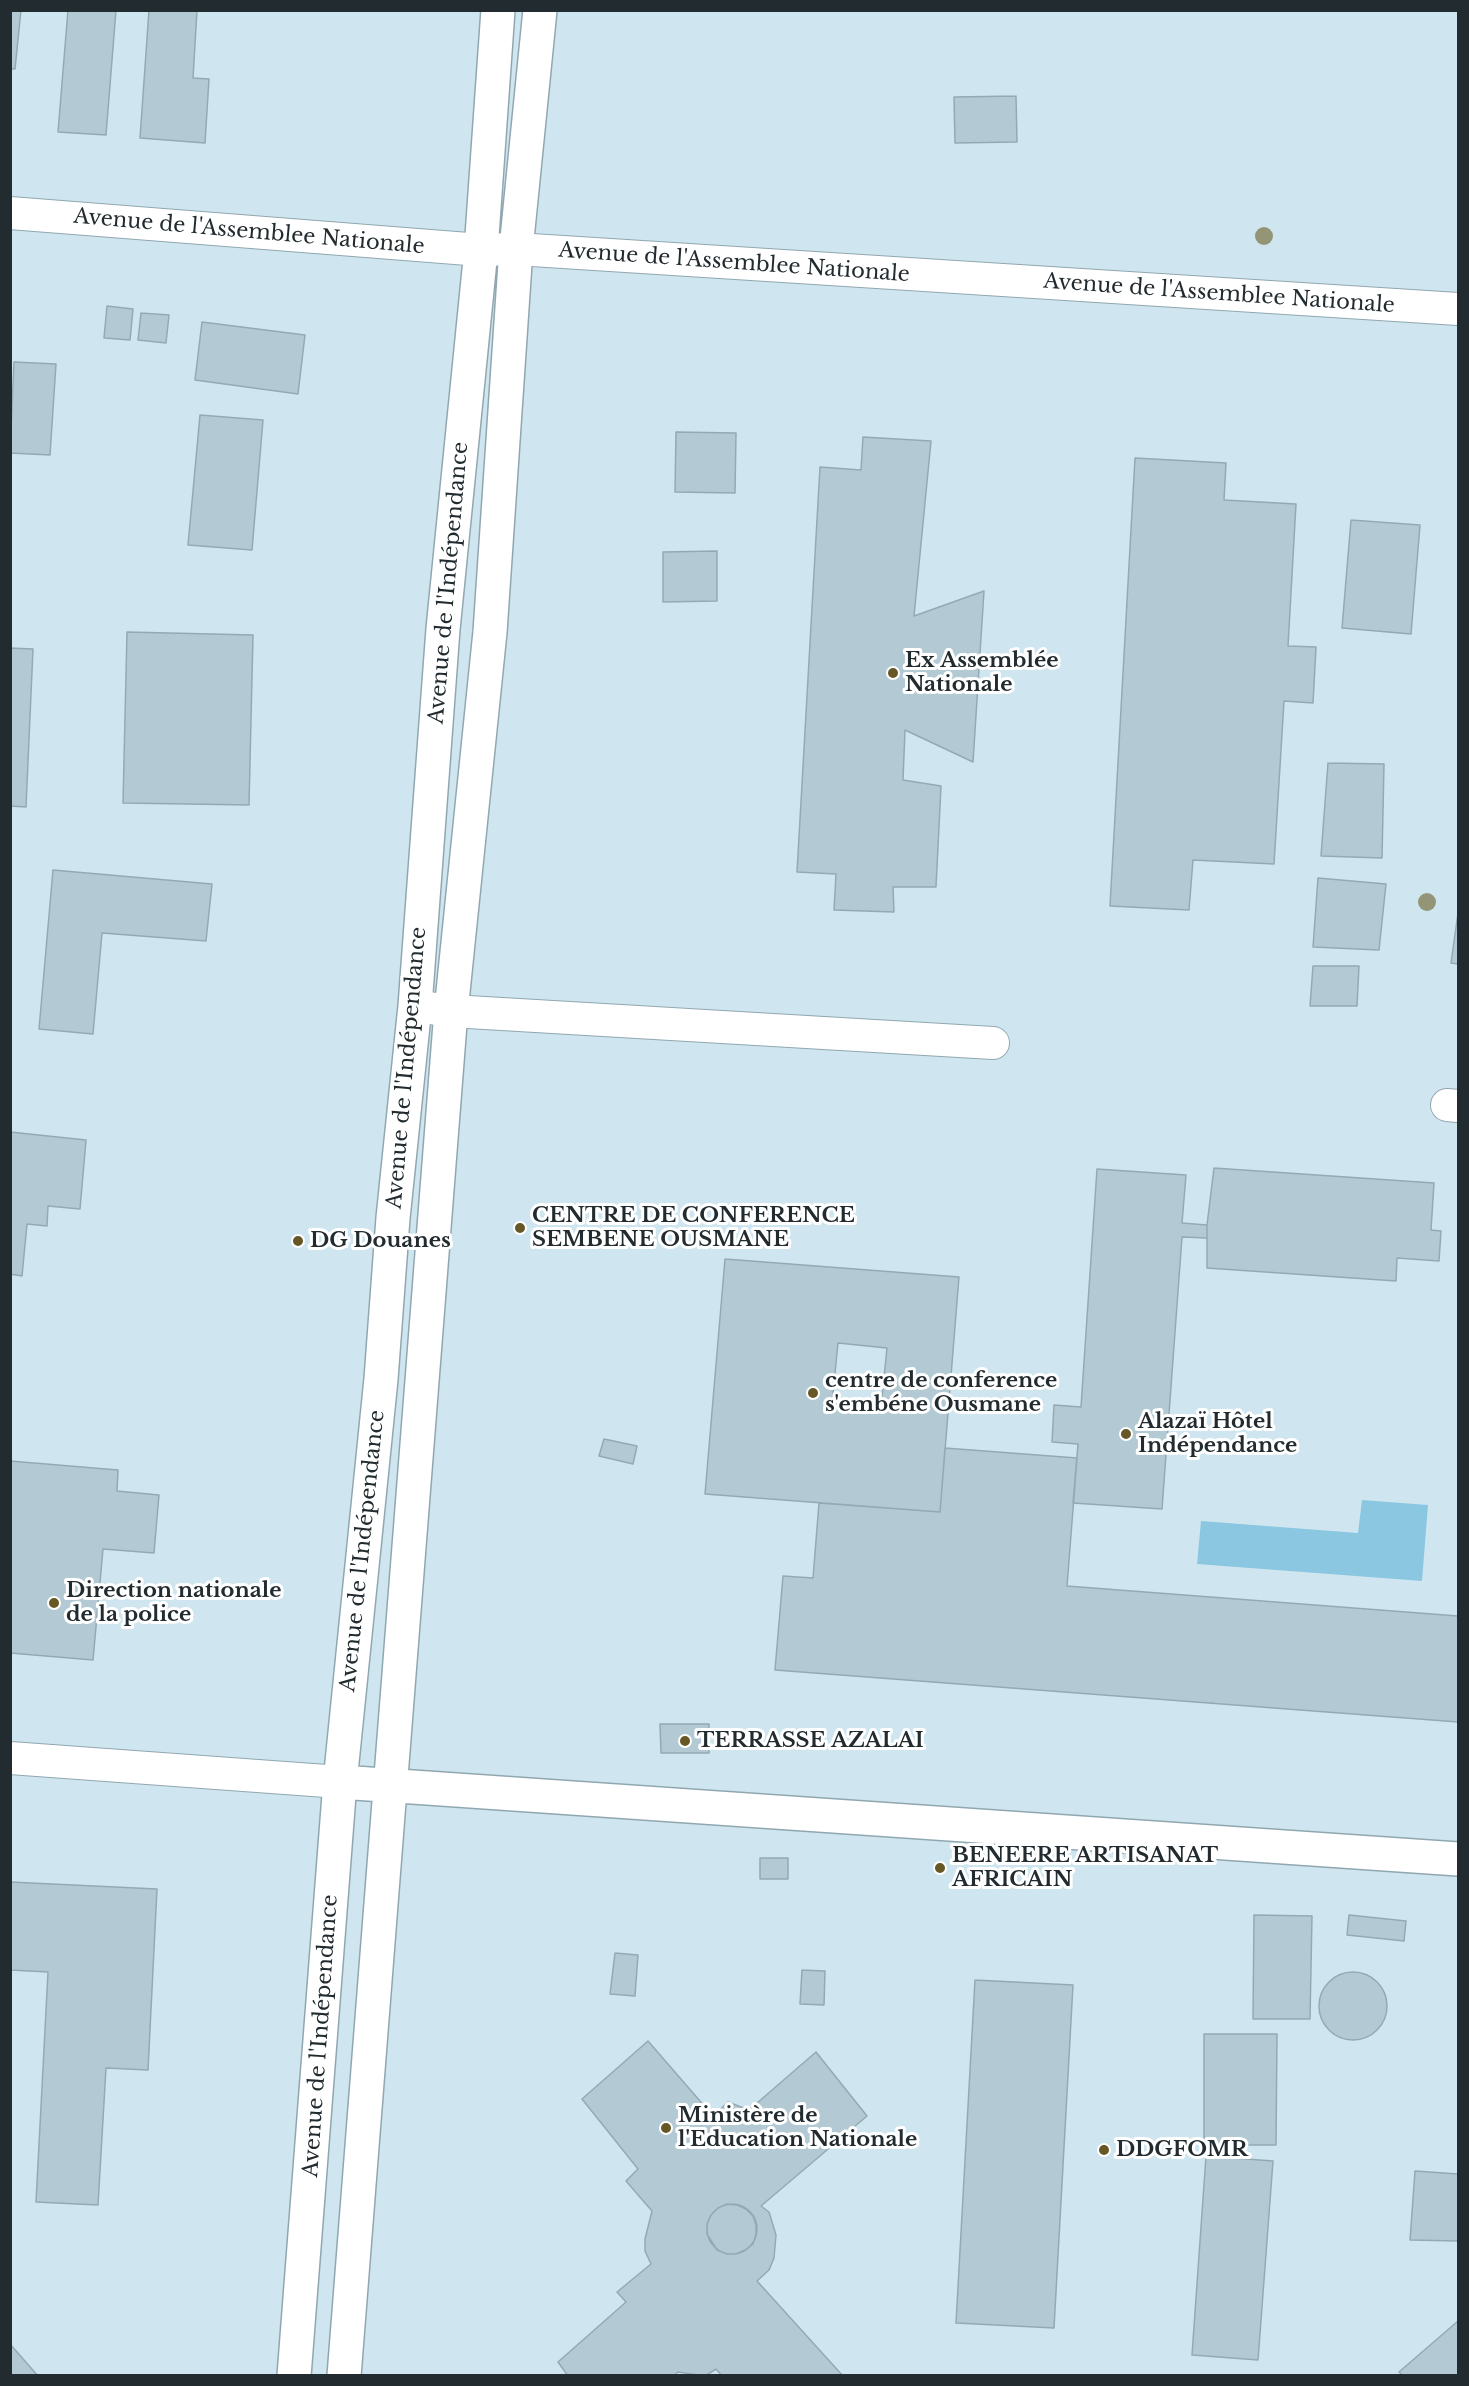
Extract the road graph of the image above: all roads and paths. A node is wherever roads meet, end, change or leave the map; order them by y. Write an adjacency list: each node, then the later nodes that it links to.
1 (498, 10): 5 (main road, Avenue de l'Indépendance)
2 (540, 10): 4 (main road, Avenue de l'Indépendance)
3 (10, 213): 5 (street, Avenue de l'Assemblee Nationale)
4 (516, 249): 5 (street, Avenue de l'Assemblee Nationale); 6 (street, Avenue de l'Assemblee Nationale); 8 (main road, Avenue de l'Indépendance)
5 (481, 250): 7 (main road, Avenue de l'Indépendance)
6 (1458, 309)
7 (443, 629): 8 (main road); 9 (main road, Avenue de l'Indépendance)
8 (490, 632): 10 (main road, Avenue de l'Indépendance)
9 (415, 1006): 10 (street); 13 (main road, Avenue de l'Indépendance)
10 (451, 1011): 11 (street); 14 (main road, Avenue de l'Indépendance)
11 (993, 1043)
12 (10, 1758): 13 (street)
13 (340, 1782): 14 (main road); 16 (main road, Avenue de l'Indépendance)
14 (388, 1787): 15 (main road); 17 (main road, Avenue de l'Indépendance)
15 (1458, 1859)
16 (294, 2376)
17 (344, 2376)

